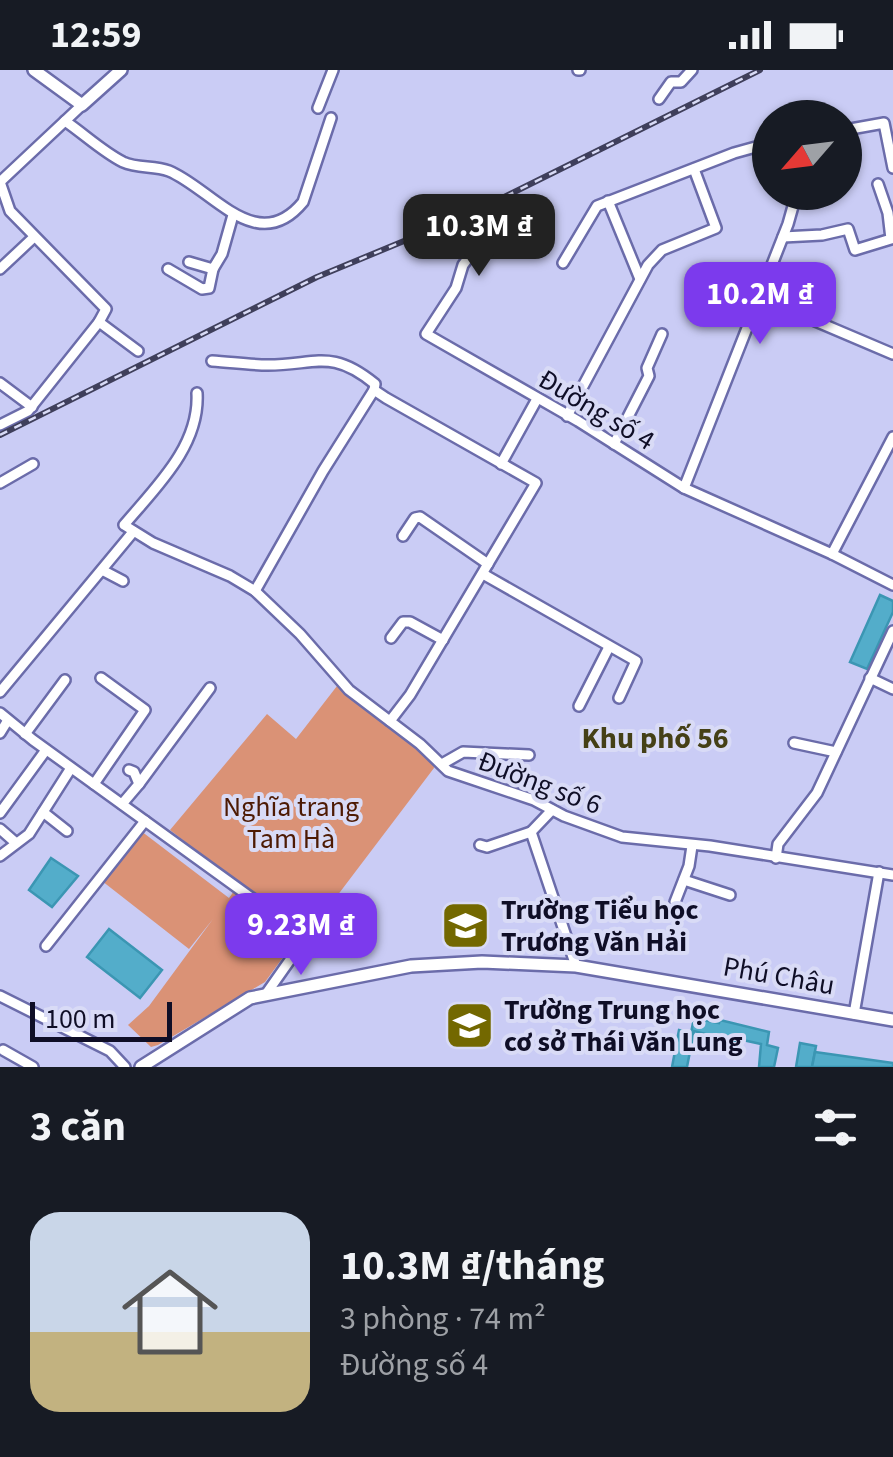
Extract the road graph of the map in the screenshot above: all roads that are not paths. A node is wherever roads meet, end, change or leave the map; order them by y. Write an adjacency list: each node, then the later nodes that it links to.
1 (34, 70): 6 (street)
2 (120, 70): 6 (street)
3 (332, 70): 7 (street)
4 (692, 70): 5 (street)
5 (659, 100)
6 (82, 104): 9 (street)
7 (318, 108)
8 (331, 118): 18 (street)
9 (65, 121): 14 (street); 18 (street)
10 (862, 127): 12 (street)
11 (752, 148): 13 (street)
12 (893, 168)
13 (694, 169): 16 (street); 27 (street)
14 (0, 182): 21 (street)
15 (878, 184): 20 (street)
16 (608, 201): 23 (street); 27 (street)
17 (792, 210): 20 (street)
18 (233, 215): 26 (street)
19 (526, 216): 37 (street, Đường số 4)
20 (783, 237): 28 (street)
21 (33, 238): 24 (street); 29 (street)
22 (189, 262): 26 (street)
23 (563, 262)
24 (2, 264)
25 (168, 269): 26 (street)
26 (213, 269)
27 (640, 280): 39 (street)
28 (759, 298): 32 (street); 46 (street)
29 (99, 322): 31 (street); 38 (street)
30 (662, 334): 42 (street)
31 (138, 350)
32 (893, 354)
33 (212, 361): 35 (street)
34 (0, 383): 38 (street)
35 (374, 390): 44 (street); 54 (street)
36 (198, 393): 47 (street)
37 (536, 399): 39 (street, Đường số 4); 44 (street)
38 (32, 407): 40 (street)
39 (568, 416): 42 (street, Đường số 4)
40 (0, 425)
41 (893, 437): 49 (street)
42 (614, 444): 46 (street, Đường số 4)
43 (33, 464): 45 (street)
44 (501, 464): 50 (street)
45 (0, 482)
46 (684, 488): 49 (street, Đường số 4)
47 (133, 532): 51 (street); 54 (street, Đường số 6)
48 (404, 536): 50 (street)
49 (832, 554): 53 (street, Đường số 4)
50 (486, 569): 57 (street); 58 (street)
51 (102, 570): 52 (street); 64 (street)
52 (122, 581)
53 (893, 586)
54 (255, 591): 68 (street, Đường số 6)
55 (893, 632): 60 (street)
56 (391, 638): 57 (street)
57 (442, 640): 68 (street)
58 (609, 647): 65 (street); 66 (street)
59 (101, 678): 78 (street)
60 (870, 678): 63 (street); 73 (street)
61 (65, 680): 70 (street)
62 (210, 688): 79 (street)
63 (893, 689)
64 (0, 692)
65 (618, 698)
66 (579, 706)
67 (3, 717): 69 (street); 70 (street)
68 (390, 721): 75 (street, Đường số 6)
69 (0, 733)
70 (25, 734): 72 (street)
71 (794, 743): 73 (street)
72 (46, 750): 76 (street); 82 (street)
73 (836, 752): 92 (street)
74 (529, 755): 75 (street)
75 (442, 764): 81 (street, Đường số 6)
76 (71, 768): 78 (street); 83 (street)
77 (130, 770): 79 (street)
78 (94, 784): 80 (street)
79 (138, 784): 80 (street)
80 (122, 804): 84 (street)
81 (552, 810): 87 (street); 90 (street, Đường số 6)
82 (0, 812)
83 (43, 812): 86 (street); 88 (street)
84 (145, 821): 98 (street); 100 (street)
85 (0, 829): 88 (street)
86 (66, 830)
87 (530, 832): 89 (street); 99 (street)
88 (16, 843): 91 (street)
89 (480, 845)
90 (692, 846): 92 (street, Đường số 6); 95 (street)
91 (0, 856)
92 (776, 858): 93 (street, Đường số 6)
93 (879, 872): 94 (street, Đường số 6); 102 (street)
94 (893, 875)
95 (684, 880): 96 (street); 97 (street)
96 (730, 895)
97 (675, 902)
98 (46, 946)
99 (576, 966): 100 (street, Phú Châu); 102 (street, Phú Châu)
100 (266, 994): 107 (street, Phú Châu)
101 (0, 996): 106 (street)
102 (854, 1014): 103 (street, Phú Châu)
103 (893, 1020)
104 (3, 1050): 105 (street)
105 (33, 1067)
106 (126, 1067)
107 (141, 1067)

